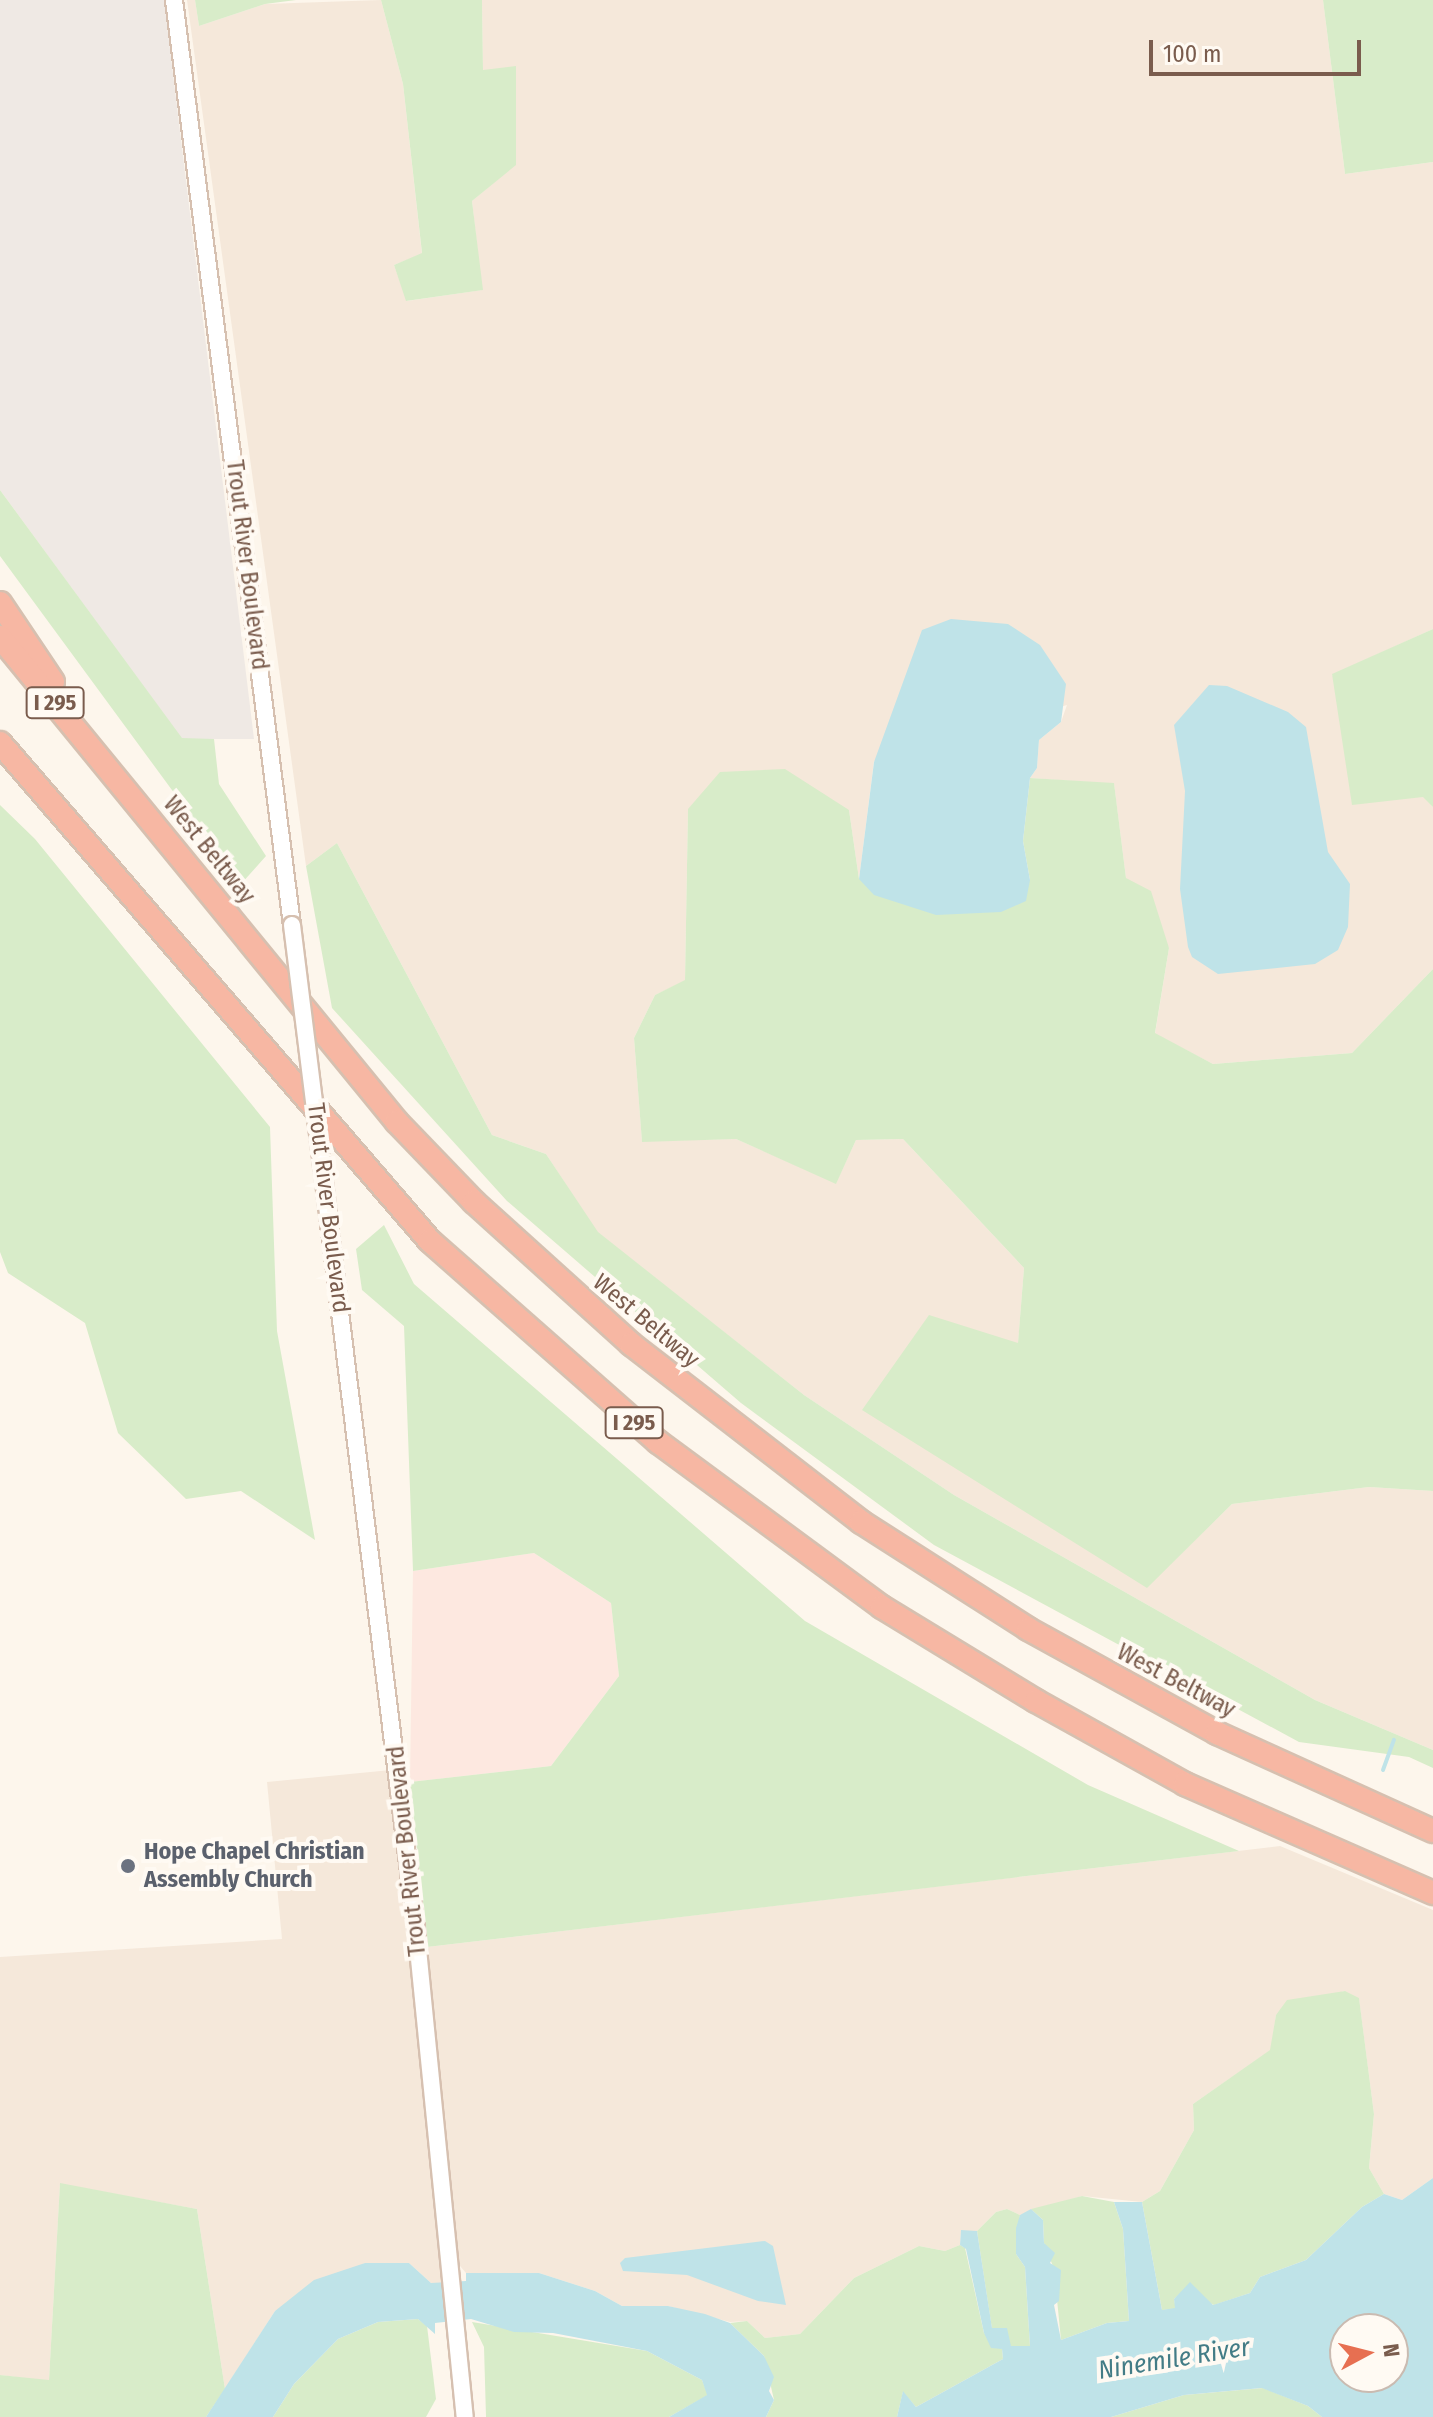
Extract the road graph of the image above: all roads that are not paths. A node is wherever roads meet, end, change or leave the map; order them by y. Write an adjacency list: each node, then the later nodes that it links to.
1 (174, 0): 8 (street, Trout River Boulevard, bridge)
2 (0, 603): 5 (highway)
3 (0, 637): 5 (highway, West Beltway / I 295)
4 (0, 743): 7 (highway, I 295)
5 (110, 770): 6 (highway, West Beltway / I 295)
6 (1433, 1831)
7 (1433, 1893)
8 (465, 2417)

